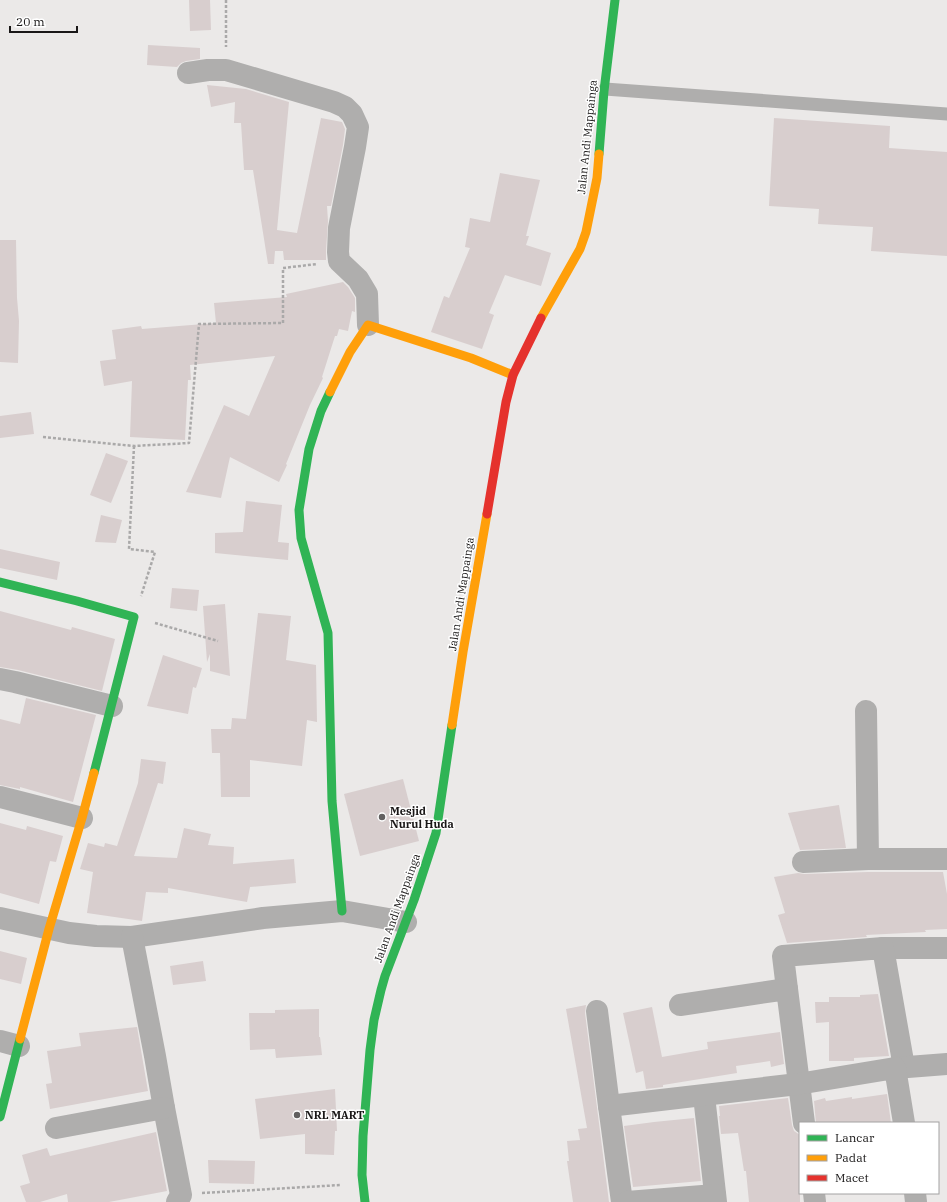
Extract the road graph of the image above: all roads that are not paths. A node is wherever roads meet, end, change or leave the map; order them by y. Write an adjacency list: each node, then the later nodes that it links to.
1 (615, 0): 3 (street, Jalan Andi Mappainga)
2 (188, 73): 5 (street)
3 (605, 89): 4 (lane); 6 (street, Jalan Andi Mappainga)
4 (947, 114)
5 (368, 325): 6 (street); 16 (street)
6 (513, 375): 18 (street, Jalan Andi Mappainga)
7 (0, 582): 9 (street)
8 (0, 679): 9 (street)
9 (112, 706): 12 (street)
10 (866, 711): 14 (street)
11 (0, 797): 12 (street)
12 (82, 818): 19 (street)
13 (947, 859): 14 (street)
14 (868, 860): 15 (street)
15 (803, 862)
16 (342, 912): 18 (street); 20 (street)
17 (0, 918): 19 (street)
18 (406, 922): 39 (street, Jalan Andi Mappainga)
19 (50, 929): 20 (street); 26 (street)
20 (132, 937): 32 (street)
21 (883, 948): 22 (street); 23 (street); 28 (street)
22 (947, 948)
23 (787, 988): 24 (street); 29 (street)
24 (680, 1006)
25 (597, 1011): 31 (street)
26 (9, 1043): 33 (street)
27 (947, 1064): 28 (street)
28 (900, 1067): 29 (street); 35 (street)
29 (798, 1084): 30 (street); 34 (street)
30 (704, 1096): 31 (street); 38 (street)
31 (610, 1106): 40 (street)
32 (164, 1108): 36 (street); 37 (street)
33 (0, 1116)
34 (804, 1122)
35 (904, 1122)
36 (56, 1128)
37 (179, 1198)
38 (716, 1199): 41 (street)
39 (365, 1202)
40 (622, 1202)
41 (627, 1202)

